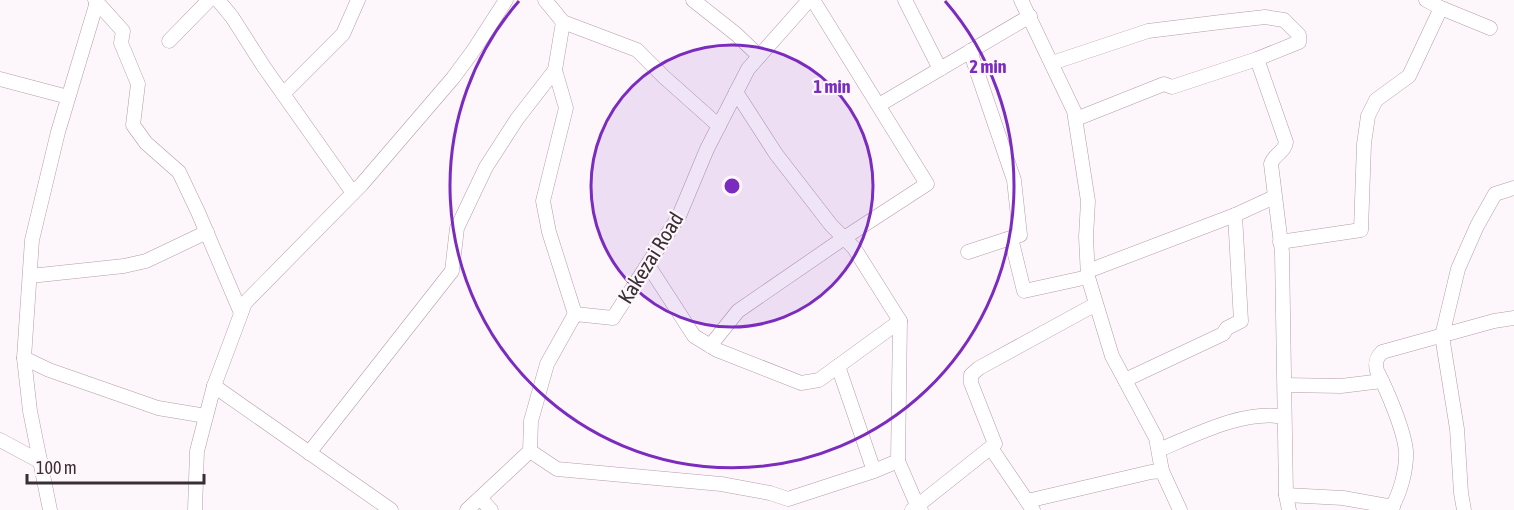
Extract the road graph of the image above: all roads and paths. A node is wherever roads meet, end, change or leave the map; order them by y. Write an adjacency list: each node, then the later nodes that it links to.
1 (217, 0): 15 (street); 24 (street)
2 (358, 0): 24 (street)
3 (506, 0): 30 (street)
4 (545, 0): 13 (street)
5 (693, 0): 17 (street)
6 (811, 0): 17 (street, Kakezai Road); 26 (street)
7 (905, 0): 20 (street)
8 (1021, 0): 12 (street)
9 (1426, 0): 11 (street)
10 (96, 1): 25 (street); 33 (street)
11 (1441, 8): 14 (street); 36 (street)
12 (1030, 16): 16 (street); 19 (street)
13 (563, 22): 21 (street); 28 (street)
14 (1490, 28)
15 (169, 41)
16 (970, 51): 20 (street); 35 (street)
17 (759, 56): 23 (street, Kakezai Road)
18 (1257, 59): 19 (street); 27 (street); 31 (street)
19 (1052, 63): 27 (street)
20 (940, 69): 26 (street)
21 (555, 70): 43 (street); 60 (street)
22 (0, 79): 25 (street)
23 (736, 92): 28 (street, Kakezai Road); 34 (street)
24 (283, 94): 30 (street)
25 (68, 97): 40 (street)
26 (879, 105): 34 (street)
27 (1076, 119): 39 (street)
28 (719, 126): 38 (street, Kakezai Road)
29 (1514, 188): 46 (street)
30 (353, 194): 42 (street)
31 (1274, 197): 32 (street); 36 (street)
32 (1235, 215): 39 (street); 50 (street)
33 (207, 232): 40 (street); 42 (street)
34 (844, 238): 45 (street); 47 (street)
35 (1011, 238): 37 (street); 39 (street)
36 (1280, 242): 52 (street)
37 (968, 252)
38 (648, 266): 43 (street, Kakezai Road); 47 (street)
39 (1088, 274): 41 (street)
40 (30, 276): 48 (street)
41 (1096, 304): 50 (street); 57 (street)
42 (241, 314): 53 (street)
43 (576, 314): 59 (street)
44 (1514, 318): 46 (street)
45 (900, 321): 49 (street); 61 (street)
46 (1442, 336): 51 (street); 77 (street)
47 (710, 346): 49 (street)
48 (24, 358): 54 (street); 62 (street)
49 (838, 366): 63 (street)
50 (1125, 380): 58 (street)
51 (1382, 381): 52 (street); 69 (street)
52 (1285, 385): 55 (street)
53 (214, 386): 54 (street); 60 (street)
54 (206, 416): 71 (street)
55 (1284, 417): 58 (street); 65 (street)
56 (0, 440): 62 (street)
57 (991, 448): 67 (street); 68 (street)
58 (1159, 450): 64 (street)
59 (530, 451): 63 (street); 66 (street)
60 (309, 453): 72 (street)
61 (898, 461): 63 (street); 68 (street)
62 (41, 462): 70 (street)
63 (874, 471)
64 (1162, 471): 67 (street); 75 (street)
65 (1286, 495): 69 (street); 76 (street)
66 (480, 498): 73 (street); 74 (street)
67 (1030, 506)
68 (917, 508)
69 (1391, 508)
70 (50, 510)
71 (195, 510)
72 (391, 510)
73 (467, 510)
74 (491, 510)
75 (1179, 510)
76 (1289, 510)
77 (1464, 510)

